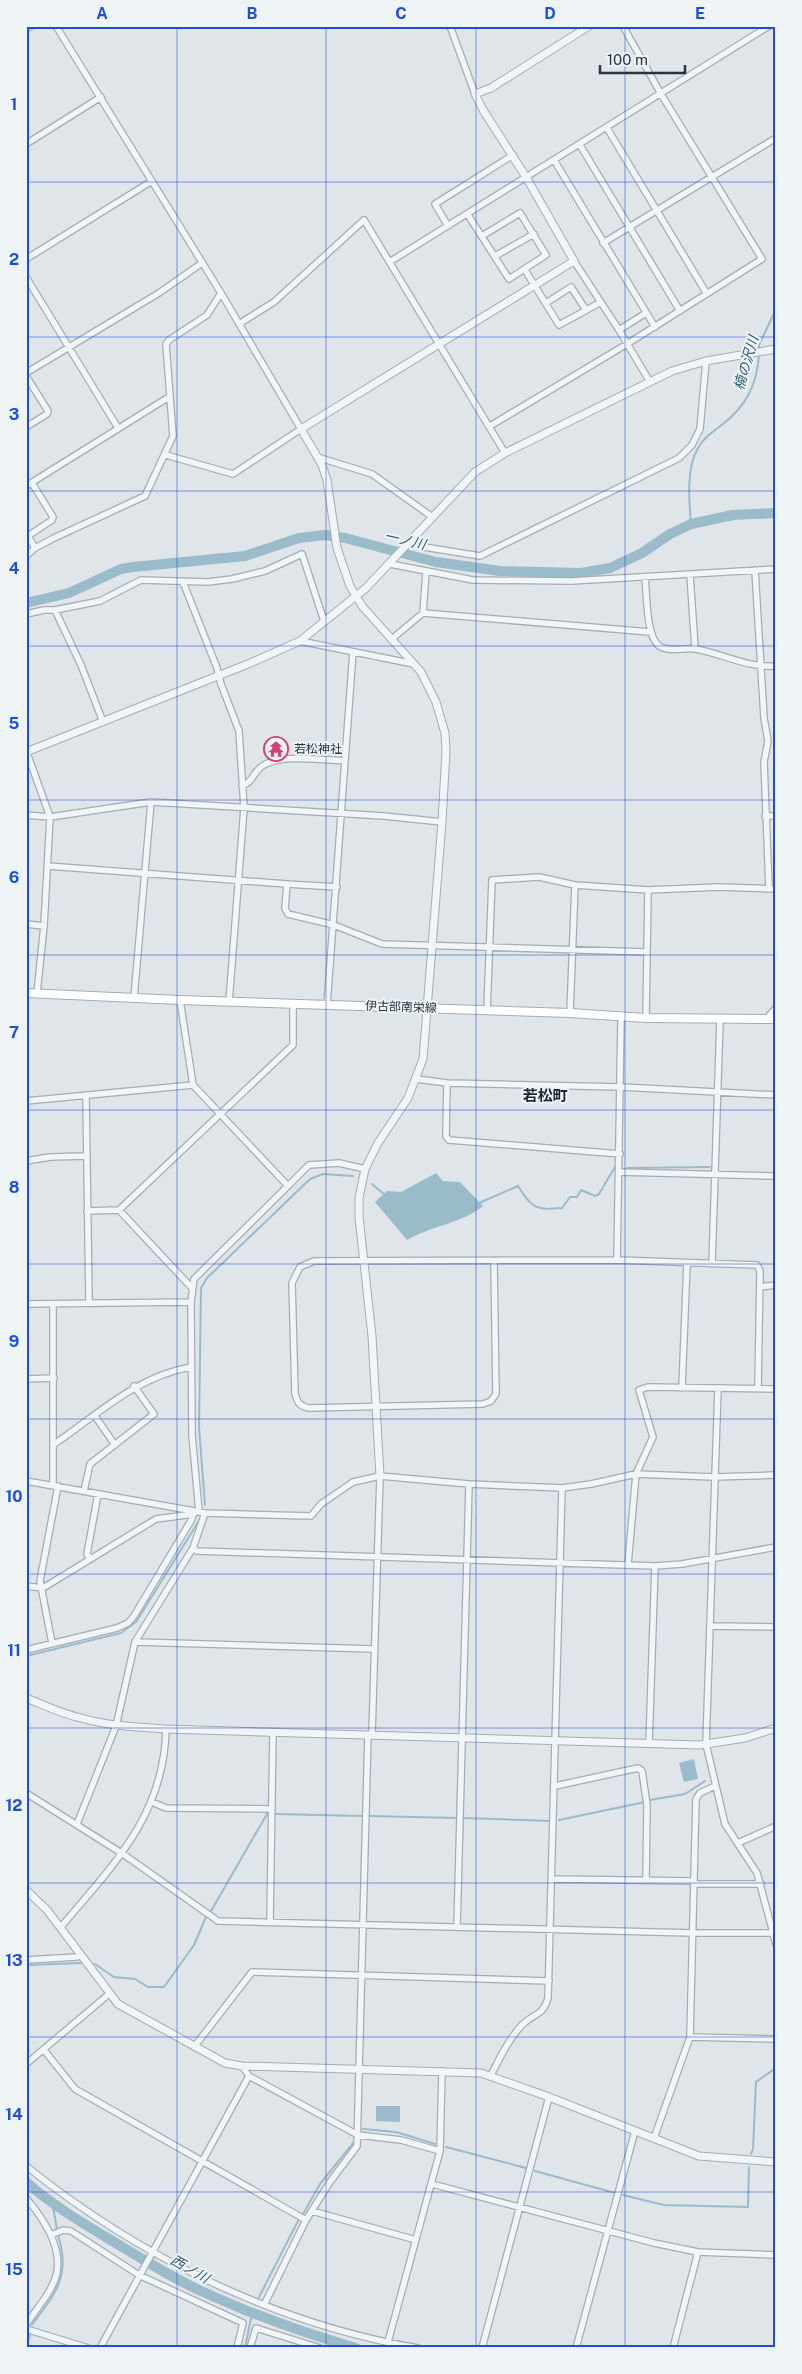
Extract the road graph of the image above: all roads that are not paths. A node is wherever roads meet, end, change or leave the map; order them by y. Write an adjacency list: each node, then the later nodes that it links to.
1 (31, 26): 7 (street)
2 (56, 26): 10 (street)
3 (450, 26): 8 (street)
4 (589, 26): 8 (street)
5 (623, 26): 9 (street)
6 (769, 26): 9 (street)
7 (26, 29)
8 (475, 94): 15 (street)
9 (661, 94): 11 (street); 17 (street)
10 (101, 97): 13 (street); 19 (street)
11 (607, 128): 14 (street); 20 (street)
12 (776, 138): 17 (street)
13 (26, 144)
14 (580, 145): 16 (street); 23 (street)
15 (512, 155): 18 (street); 22 (street)
16 (554, 160): 18 (street); 26 (street)
17 (712, 176): 20 (street); 36 (street)
18 (526, 177): 21 (street); 29 (street)
19 (152, 181): 28 (street); 31 (street)
20 (658, 210): 23 (street); 36 (street)
21 (468, 215): 22 (street); 25 (street)
22 (448, 226): 30 (street)
23 (630, 226): 26 (street); 40 (street)
24 (534, 234): 25 (street); 27 (street); 32 (street)
25 (482, 236): 27 (street)
26 (603, 243): 41 (street)
27 (495, 256): 32 (street)
28 (26, 259)
29 (574, 261): 34 (street); 37 (street)
30 (390, 262): 42 (street); 46 (street)
31 (202, 264): 35 (street); 47 (street)
32 (525, 270): 34 (street)
33 (26, 277): 47 (street)
34 (535, 286): 38 (street); 46 (street)
35 (221, 292): 42 (street); 52 (street)
36 (707, 294): 40 (street)
37 (601, 302): 39 (street); 44 (street)
38 (546, 303): 39 (street); 39 (street)
39 (586, 310)
40 (680, 311): 43 (street)
41 (646, 313): 43 (street); 44 (street)
42 (238, 324): 56 (street)
43 (655, 327): 45 (street)
44 (619, 330): 45 (street)
45 (627, 344): 51 (street); 53 (street)
46 (439, 345): 53 (street); 56 (street)
47 (69, 347): 50 (street); 55 (street)
48 (772, 351): 49 (street)
49 (706, 362): 51 (street); 63 (street)
50 (26, 375): 54 (street)
51 (650, 382): 57 (street)
52 (169, 397): 55 (street); 58 (street)
53 (490, 426): 57 (street)
54 (26, 427)
55 (118, 428): 60 (street)
56 (302, 429): 58 (street); 59 (street)
57 (505, 453): 61 (street)
58 (166, 455): 64 (street)
59 (317, 457): 61 (street); 73 (street)
60 (29, 484): 62 (street)
61 (431, 516): 63 (street)
62 (27, 534): 64 (street)
63 (409, 543): 66 (street)
64 (35, 548): 65 (street)
65 (26, 556)
66 (391, 562): 69 (street); 73 (street)
67 (776, 569): 68 (street)
68 (755, 570): 70 (street); 85 (street)
69 (426, 572): 71 (street); 75 (street)
70 (690, 575): 71 (street); 81 (street)
71 (645, 578): 78 (street)
72 (183, 582): 74 (street); 77 (street); 86 (street)
73 (355, 595): 77 (street); 79 (street)
74 (55, 610): 76 (street); 87 (street)
75 (423, 613): 78 (street); 79 (street)
76 (26, 614)
77 (324, 621): 80 (street)
78 (650, 632): 81 (street)
79 (393, 638): 83 (street)
80 (300, 641): 82 (street); 86 (street)
81 (695, 648): 85 (street)
82 (353, 652): 83 (street); 91 (street)
83 (414, 664): 100 (street)
84 (776, 666): 85 (street)
85 (762, 667): 88 (street)
86 (218, 676): 87 (street); 92 (street)
87 (103, 722): 90 (street)
88 (768, 741): 89 (street); 97 (street)
89 (776, 741)
90 (26, 752): 99 (street)
91 (346, 761): 92 (street); 96 (street)
92 (242, 786): 94 (street)
93 (151, 802): 94 (street); 99 (street); 102 (street)
94 (244, 808): 96 (street); 103 (street)
95 (26, 815): 99 (street)
96 (342, 815): 100 (street); 106 (street)
97 (765, 816): 98 (street); 107 (street)
98 (776, 816)
99 (50, 817): 101 (street)
100 (442, 822): 112 (street)
101 (48, 866): 102 (street); 111 (street)
102 (145, 873): 103 (street); 118 (street)
103 (239, 880): 104 (street); 120 (street)
104 (287, 884): 106 (street); 110 (street)
105 (575, 886): 108 (street); 113 (street); 114 (street)
106 (337, 887): 110 (street)
107 (772, 889): 108 (street)
108 (648, 890): 115 (street)
109 (26, 924): 111 (street)
110 (334, 925): 112 (street); 122 (street)
111 (44, 926): 117 (street)
112 (432, 945): 113 (street); 123 (street)
113 (489, 948): 114 (street); 125 (street)
114 (572, 951): 115 (street); 126 (street)
115 (647, 952): 128 (street)
116 (26, 993): 117 (main road, 伊古部南栄線)
117 (37, 993): 118 (main road, 伊古部南栄線)
118 (134, 998): 119 (main road, 伊古部南栄線)
119 (180, 1000): 120 (main road, 伊古部南栄線); 134 (street)
120 (229, 1002): 121 (main road, 伊古部南栄線)
121 (293, 1003): 122 (main road, 伊古部南栄線); 140 (street)
122 (328, 1005): 123 (main road, 伊古部南栄線)
123 (428, 1008): 125 (main road, 伊古部南栄線); 132 (street)
124 (776, 1008): 129 (street)
125 (487, 1010): 126 (main road, 伊古部南栄線)
126 (570, 1013): 127 (main road, 伊古部南栄線)
127 (621, 1017): 128 (main road, 伊古部南栄線); 135 (street)
128 (646, 1018): 131 (main road, 伊古部南栄線)
129 (766, 1019): 130 (main road, 伊古部南栄線); 131 (main road, 伊古部南栄線)
130 (776, 1019)
131 (720, 1020): 136 (street)
132 (416, 1079): 133 (street); 144 (street)
133 (447, 1083): 135 (street); 141 (street)
134 (193, 1085): 137 (street); 140 (street)
135 (621, 1086): 136 (street); 141 (street)
136 (717, 1091): 138 (street); 146 (street)
137 (86, 1095): 139 (street); 142 (street)
138 (776, 1095)
139 (26, 1101)
140 (220, 1115): 148 (street); 149 (street)
141 (620, 1154): 145 (street)
142 (86, 1156): 143 (street); 150 (street)
143 (26, 1161)
144 (366, 1169): 148 (street); 151 (street)
145 (619, 1172): 146 (street); 152 (street)
146 (715, 1174): 147 (street); 155 (street)
147 (776, 1176)
148 (288, 1186): 157 (street)
149 (118, 1210): 150 (street); 157 (street)
150 (87, 1211): 160 (street)
151 (364, 1260): 153 (street); 171 (street); 171 (street)
152 (617, 1260): 153 (street); 154 (street)
153 (494, 1261): 171 (street)
154 (687, 1263): 155 (street); 167 (street)
155 (712, 1264): 158 (street)
156 (776, 1285): 158 (street)
157 (192, 1287): 159 (street)
158 (760, 1287): 169 (street)
159 (190, 1302): 160 (street); 163 (street)
160 (89, 1303): 162 (street)
161 (26, 1304): 162 (street)
162 (53, 1304): 164 (street)
163 (191, 1367): 166 (street); 185 (street)
164 (54, 1378): 165 (street); 173 (street)
165 (26, 1379)
166 (134, 1386): 172 (street); 174 (street)
167 (682, 1388): 168 (street); 175 (street)
168 (718, 1388): 169 (street); 178 (street)
169 (758, 1388): 170 (street)
170 (776, 1389)
171 (376, 1406): 176 (street)
172 (95, 1416): 173 (street); 174 (street)
173 (53, 1445): 181 (street)
174 (116, 1445): 183 (street)
175 (636, 1474): 178 (street); 182 (street); 194 (street)
176 (380, 1476): 180 (street); 185 (street); 189 (street)
177 (776, 1476): 178 (street)
178 (714, 1477): 190 (street)
179 (26, 1481): 181 (street)
180 (469, 1484): 182 (street); 192 (street)
181 (56, 1485): 183 (street); 197 (street)
182 (562, 1488): 193 (street)
183 (84, 1491): 184 (street)
184 (98, 1494): 185 (street); 191 (street)
185 (202, 1513): 186 (street); 188 (street)
186 (192, 1515): 191 (street); 201 (street)
187 (776, 1547): 190 (street)
188 (193, 1548): 189 (street); 200 (street)
189 (376, 1557): 192 (street); 202 (street)
190 (712, 1558): 195 (street); 198 (street)
191 (90, 1559): 197 (street)
192 (466, 1560): 193 (street); 210 (street)
193 (560, 1562): 194 (street); 211 (street)
194 (628, 1564): 195 (street)
195 (654, 1566): 212 (street)
196 (26, 1586): 197 (street)
197 (43, 1588): 201 (street)
198 (710, 1626): 199 (street); 213 (street)
199 (776, 1628)
200 (135, 1642): 202 (street); 205 (street)
201 (52, 1643): 203 (street)
202 (374, 1649): 209 (street)
203 (26, 1650)
204 (26, 1698): 205 (street)
205 (116, 1726): 207 (street); 219 (street)
206 (776, 1728): 213 (street)
207 (166, 1729): 208 (street); 217 (street)
208 (273, 1732): 209 (street); 218 (street)
209 (370, 1734): 210 (street); 229 (street)
210 (462, 1737): 211 (street); 231 (street)
211 (555, 1741): 212 (street); 214 (street)
212 (649, 1744): 213 (street)
213 (706, 1744): 215 (street)
214 (555, 1786): 223 (street); 224 (street)
215 (715, 1786): 221 (street); 225 (street)
216 (26, 1793): 219 (street)
217 (152, 1802): 218 (street); 222 (street)
218 (272, 1809): 228 (street)
219 (77, 1824): 222 (street)
220 (776, 1826): 221 (street)
221 (738, 1843): 226 (street)
222 (123, 1854): 228 (street); 230 (street)
223 (552, 1879): 224 (street); 232 (street)
224 (646, 1880): 225 (street)
225 (694, 1883): 226 (street); 233 (street)
226 (761, 1884): 234 (street)
227 (26, 1890): 230 (street)
228 (270, 1921): 229 (street)
229 (362, 1925): 231 (street); 238 (street)
230 (60, 1928): 236 (street)
231 (457, 1928): 232 (street)
232 (550, 1930): 233 (street); 239 (street)
233 (693, 1934): 234 (street); 241 (street)
234 (775, 1934): 235 (street)
235 (776, 1944)
236 (81, 1955): 237 (street); 240 (street)
237 (26, 1960)
238 (362, 1975): 239 (street); 243 (street); 247 (street)
239 (549, 1980): 249 (street)
240 (109, 1994): 243 (street); 244 (street)
241 (690, 2037): 242 (street); 254 (street)
242 (776, 2039)
243 (194, 2047): 246 (street)
244 (44, 2050): 245 (street); 256 (street)
245 (26, 2064)
246 (242, 2066): 247 (street); 250 (street)
247 (359, 2071): 248 (street); 253 (street)
248 (442, 2071): 249 (street); 255 (street)
249 (491, 2075): 251 (street)
250 (249, 2076): 253 (street); 256 (street)
251 (549, 2097): 252 (street); 261 (street)
252 (636, 2131): 254 (street); 264 (street)
253 (358, 2135): 255 (street); 262 (street)
254 (654, 2138): 257 (street)
255 (440, 2151): 259 (street)
256 (202, 2161): 263 (street); 267 (street)
257 (776, 2162)
258 (26, 2166): 267 (street)
259 (432, 2184): 261 (street); 266 (street)
260 (26, 2198): 265 (street)
261 (520, 2206): 264 (street); 281 (street)
262 (312, 2211): 263 (street); 266 (street)
263 (306, 2220): 271 (street)
264 (608, 2231): 268 (street); 282 (street)
265 (51, 2236): 270 (street); 275 (street)
266 (416, 2240): 274 (street)
267 (152, 2250): 270 (street); 271 (street)
268 (698, 2252): 269 (street); 283 (street)
269 (776, 2255)
270 (140, 2273): 272 (street); 276 (street)
271 (264, 2305): 274 (street)
272 (243, 2330): 273 (street); 277 (street)
273 (253, 2333): 278 (street); 279 (street)
274 (388, 2342): 280 (street)
275 (88, 2348)
276 (100, 2348)
277 (237, 2348)
278 (250, 2348)
279 (320, 2348)
280 (418, 2348)
281 (482, 2348)
282 (576, 2348)
283 (673, 2348)

